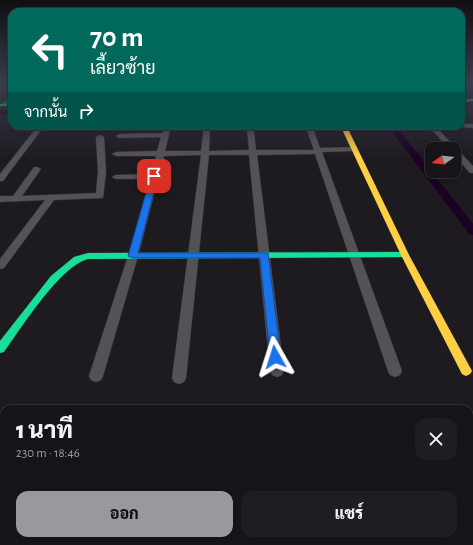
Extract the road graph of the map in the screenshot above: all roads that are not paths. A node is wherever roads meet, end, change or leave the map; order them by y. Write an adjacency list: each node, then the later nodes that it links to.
1 (39, 130): 22 (street)
2 (207, 130): 16 (street)
3 (250, 130): 13 (street)
4 (310, 130): 12 (street)
5 (345, 130): 11 (street)
6 (436, 130): 10 (street)
7 (167, 131): 8 (street); 15 (street)
8 (119, 136)
9 (100, 137): 24 (street)
10 (447, 142)
11 (354, 149): 12 (street); 28 (street)
12 (317, 151): 13 (street); 30 (street)
13 (253, 153): 16 (street); 27 (street)
14 (116, 154): 15 (street)
15 (160, 154): 16 (street); 20 (street)
16 (205, 154): 26 (street)
17 (461, 158): 19 (street)
18 (37, 169): 23 (street)
19 (473, 171)
20 (154, 176): 21 (street); 29 (street)
21 (116, 177)
22 (0, 179)
23 (16, 198): 24 (street); 25 (street)
24 (51, 198): 31 (street)
25 (0, 199)
26 (194, 255): 27 (street); 29 (street); 37 (street)
27 (264, 255): 30 (street); 34 (street)
28 (405, 255): 30 (street); 35 (street)
29 (133, 256): 32 (street); 36 (street)
30 (354, 256): 33 (street)
31 (0, 266)
32 (0, 349)
33 (395, 370)
34 (277, 371)
35 (466, 371)
36 (96, 376)
37 (178, 378)

